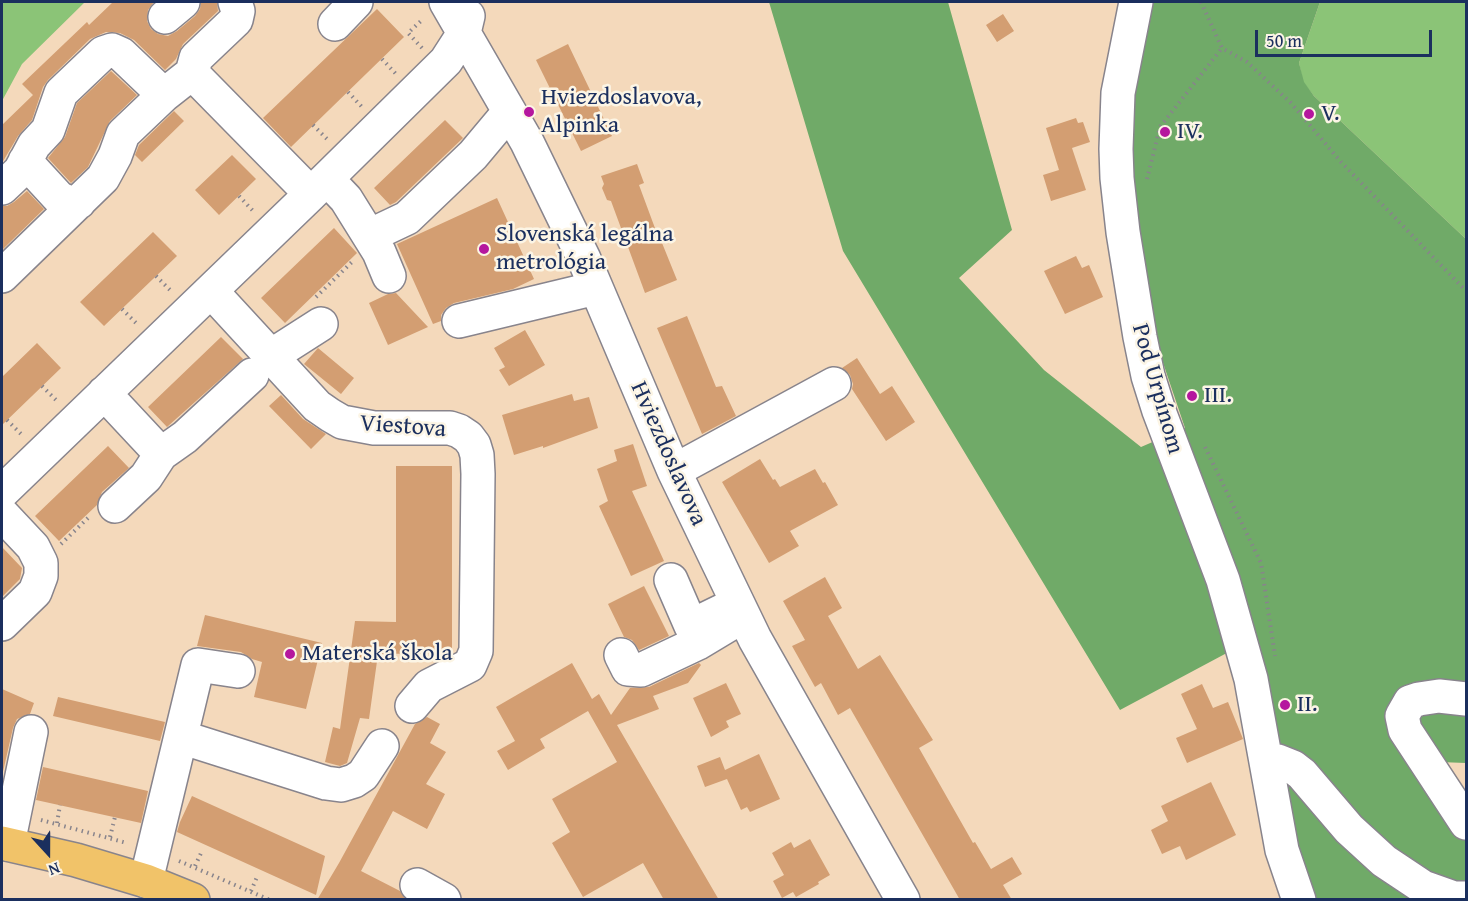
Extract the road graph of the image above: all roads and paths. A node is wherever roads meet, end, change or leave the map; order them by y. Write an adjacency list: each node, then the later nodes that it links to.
1 (235, 2): 11 (street)
2 (1136, 2): 59 (street, Pod Urpínom)
3 (1201, 2): 7 (path)
4 (437, 8): 5 (street, Hviezdoslavova); 9 (path)
5 (467, 17): 16 (street, Hviezdoslavova); 21 (street)
6 (103, 24): 8 (street)
7 (1222, 48): 18 (path); 32 (path)
8 (121, 54): 14 (street); 20 (street)
9 (428, 55)
10 (382, 59): 12 (path)
11 (192, 73): 14 (street); 21 (street)
12 (403, 81)
13 (348, 92): 15 (path)
14 (164, 95): 24 (street)
15 (354, 99)
16 (509, 112): 26 (street); 30 (street, Hviezdoslavova)
17 (314, 125): 19 (path)
18 (1160, 127)
19 (321, 132)
20 (25, 161): 22 (street); 24 (street)
21 (319, 187): 26 (street); 31 (street)
22 (2, 188)
23 (238, 196): 25 (path)
24 (79, 202): 27 (street)
25 (261, 219)
26 (366, 244): 29 (street); 35 (path)
27 (2, 276)
28 (156, 276): 33 (path)
29 (389, 276)
30 (596, 288): 36 (street); 46 (street, Hviezdoslavova)
31 (211, 291): 38 (street, Viestova); 41 (street)
32 (1467, 291)
33 (179, 299)
34 (122, 309): 37 (path)
35 (316, 313): 38 (street)
36 (459, 321)
37 (137, 324)
38 (262, 365): 45 (street); 55 (street, Viestova)
39 (834, 384): 46 (street)
40 (42, 386): 42 (path)
41 (104, 393): 45 (street); 47 (street)
42 (57, 401)
43 (7, 420): 44 (path)
44 (22, 436)
45 (161, 454): 48 (street)
46 (674, 471): 50 (street, Hviezdoslavova)
47 (3, 494): 51 (street)
48 (115, 506)
49 (671, 580): 50 (street)
50 (740, 609): 52 (street); 73 (street, Hviezdoslavova)
51 (2, 624)
52 (621, 656)
53 (238, 671): 57 (street)
54 (1467, 699): 63 (street)
55 (412, 706)
56 (31, 732): 65 (street)
57 (181, 737): 58 (street); 69 (street)
58 (382, 746)
59 (1267, 766): 71 (street); 74 (street, Pod Urpínom)
60 (60, 805): 62 (path)
61 (115, 817): 64 (path)
62 (57, 823)
63 (1467, 823)
64 (110, 837)
65 (5, 843): 69 (main road)
66 (202, 851): 67 (path)
67 (195, 867)
68 (257, 877): 70 (path)
69 (146, 881): 72 (main road)
70 (250, 891)
71 (1467, 898)
72 (193, 900)
73 (903, 900)
74 (1299, 900)

